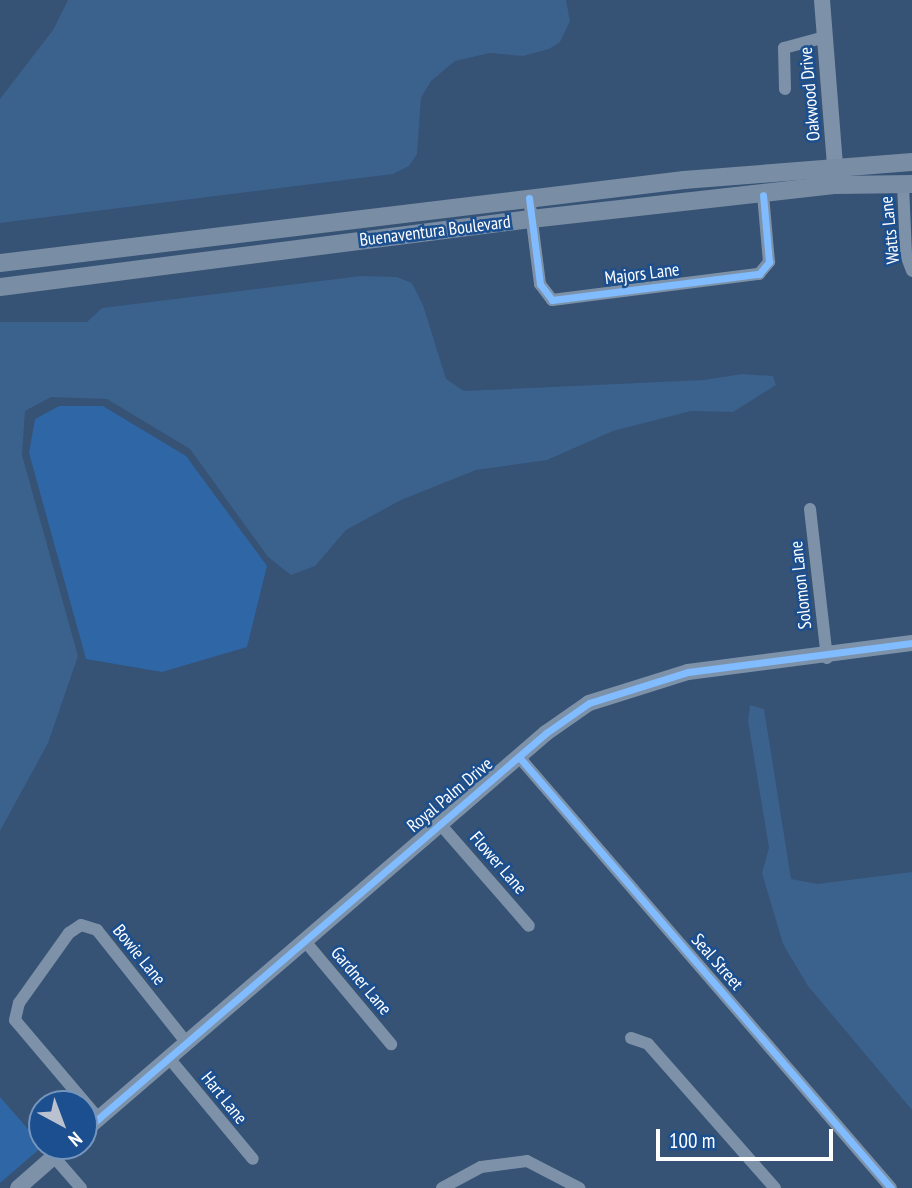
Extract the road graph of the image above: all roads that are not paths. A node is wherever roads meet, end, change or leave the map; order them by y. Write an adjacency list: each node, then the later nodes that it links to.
1 (822, 0): 2 (street, Oakwood Drive)
2 (825, 37): 3 (street); 5 (street, Oakwood Drive)
3 (785, 89)
4 (912, 162): 5 (main road, Buenaventura Boulevard)
5 (835, 165): 7 (street, Oakwood Drive); 9 (main road, Buenaventura Boulevard)
6 (908, 184): 7 (main road, Buenaventura Boulevard); 14 (street, Watts Lane)
7 (836, 185): 8 (main road, Buenaventura Boulevard)
8 (763, 195): 11 (main road, Buenaventura Boulevard); 11 (street, Majors Lane)
9 (529, 198): 10 (main road, Buenaventura Boulevard); 11 (street, Majors Lane)
10 (500, 201): 12 (street); 13 (main road, Buenaventura Boulevard)
11 (531, 219): 12 (main road, Buenaventura Boulevard)
12 (504, 223): 15 (main road, Buenaventura Boulevard)
13 (0, 263)
14 (912, 271)
15 (0, 287)
16 (810, 509): 18 (street, Solomon Lane)
17 (912, 643): 18 (street, Royal Palm Drive)
18 (827, 658): 19 (street, Royal Palm Drive)
19 (519, 757): 20 (street, Royal Palm Drive); 36 (street, Seal Street)
20 (440, 824): 21 (street, Flower Lane); 22 (street, Royal Palm Drive)
21 (529, 926)
22 (304, 940): 24 (street, Royal Palm Drive); 25 (street, Gardner Lane)
23 (631, 1038): 35 (street)
24 (187, 1043): 26 (street, Royal Palm Drive); 27 (street, Bowie Lane)
25 (391, 1044)
26 (169, 1058): 27 (street, Royal Palm Drive); 28 (street, Hart Lane)
27 (99, 1118)
28 (253, 1159)
29 (50, 1160): 31 (street)
30 (65, 1160): 32 (street)
31 (18, 1188)
32 (81, 1188)
33 (442, 1188): 34 (street)
34 (579, 1188)
35 (775, 1188)
36 (891, 1188)

